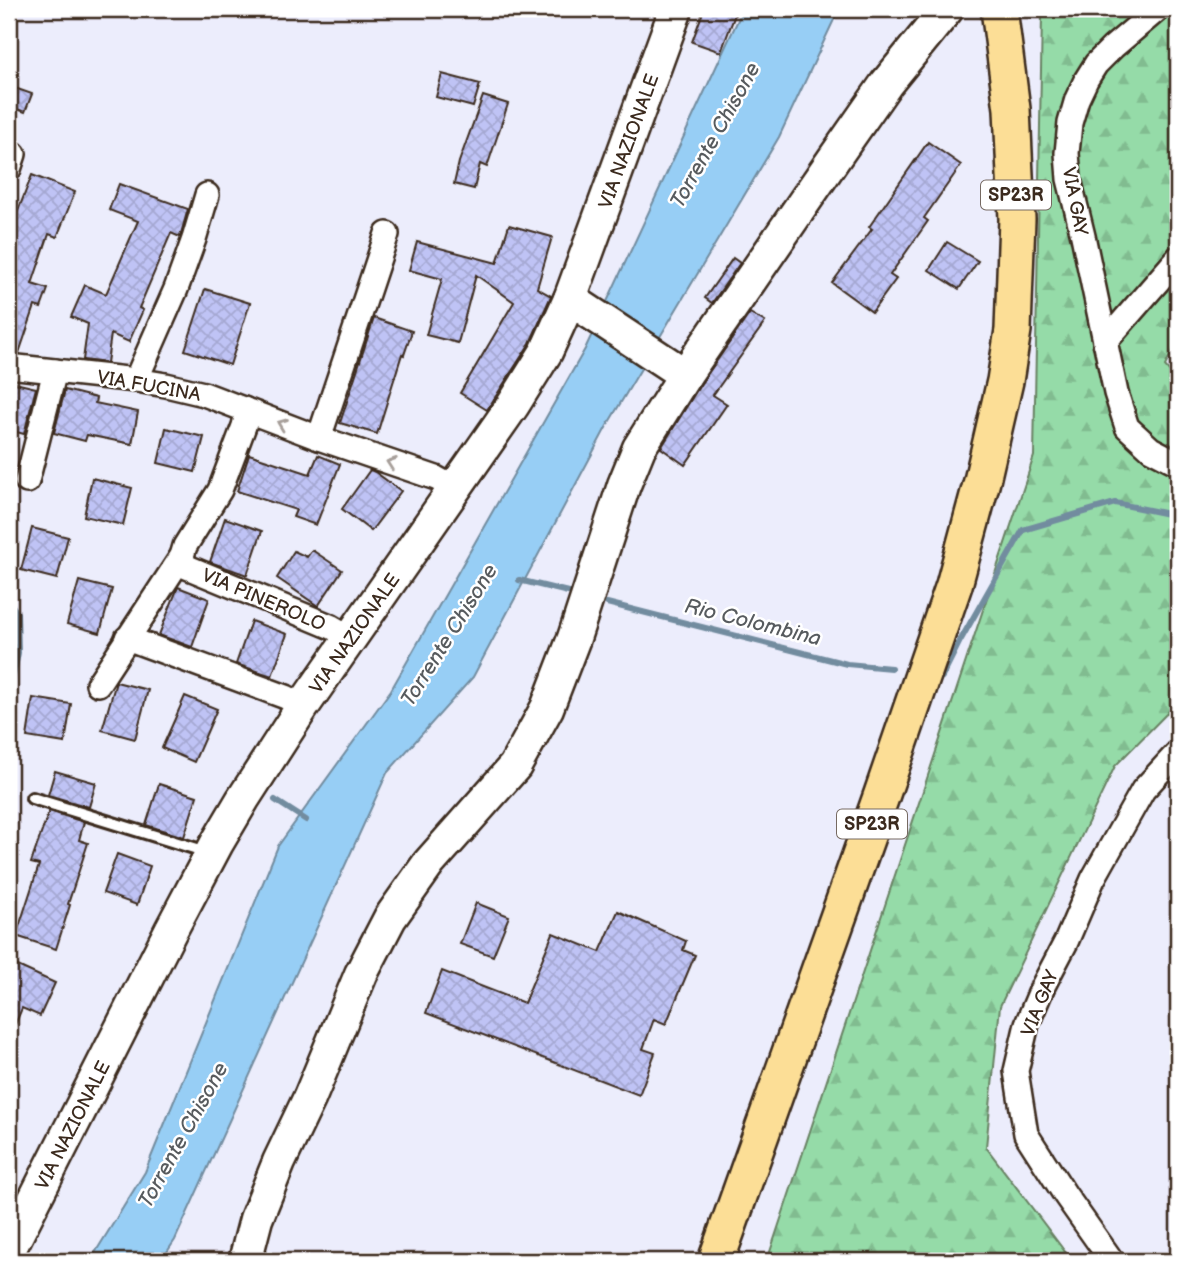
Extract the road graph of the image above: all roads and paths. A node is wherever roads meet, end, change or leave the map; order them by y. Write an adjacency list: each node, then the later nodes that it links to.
1 (676, 9): 8 (street, VIA NAZIONALE)
2 (947, 9): 12 (street)
3 (999, 9): 29 (main road, SP23R)
4 (1158, 9): 9 (street, VIA GAY)
5 (207, 195): 13 (street)
6 (387, 234): 15 (street)
7 (1178, 258): 9 (street)
8 (570, 299): 12 (street); 18 (street, VIA NAZIONALE)
9 (1105, 342): 16 (street, VIA GAY)
10 (9, 366): 11 (street, VIA FUCINA)
11 (55, 371): 13 (street, VIA FUCINA); 17 (street)
12 (685, 375): 28 (street)
13 (136, 380): 14 (street, VIA FUCINA)
14 (244, 409): 15 (street, VIA FUCINA, one-way to 14); 19 (street, VIA PINEROLO)
15 (320, 438): 18 (street, VIA FUCINA, one-way to 15)
16 (1178, 463)
17 (27, 481)
18 (454, 488): 21 (street, VIA NAZIONALE)
19 (182, 556): 20 (street, VIA PINEROLO); 21 (street, VIA PINEROLO)
20 (127, 638): 22 (street, VIA PINEROLO); 23 (street)
21 (351, 638): 23 (street, VIA NAZIONALE)
22 (98, 684)
23 (303, 706): 26 (street, VIA NAZIONALE)
24 (1178, 752): 30 (street, VIA GAY)
25 (32, 798): 26 (lane)
26 (211, 853): 27 (street, VIA NAZIONALE)
27 (9, 1250)
28 (245, 1261)
29 (716, 1261)
30 (1112, 1261)

